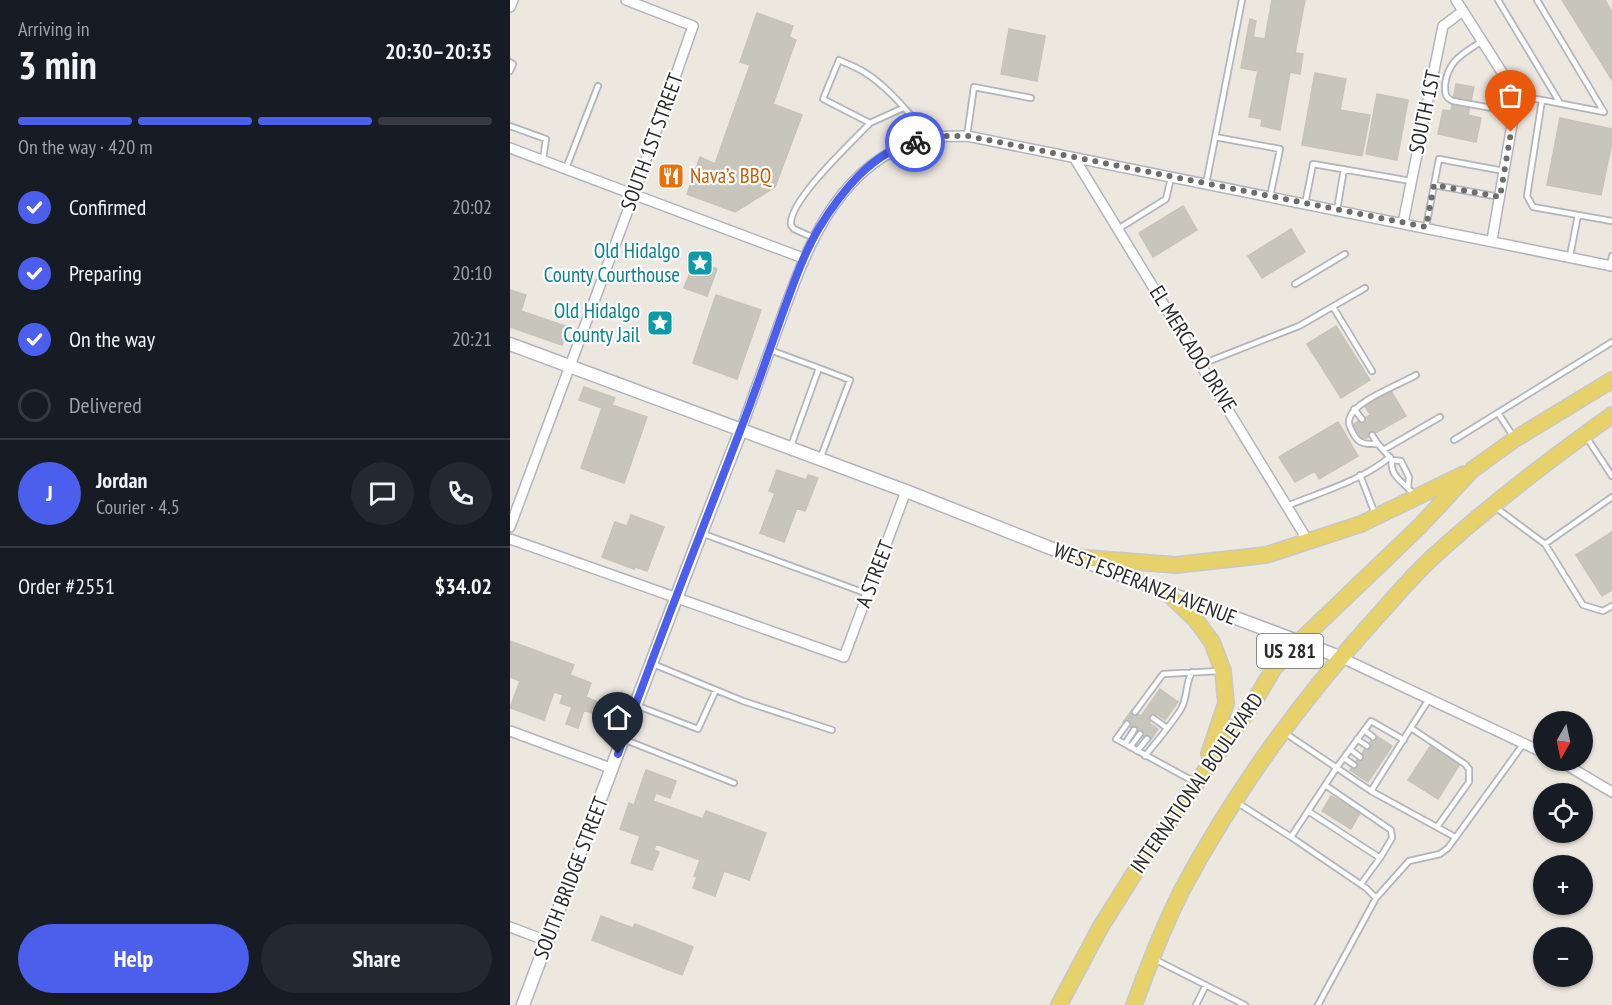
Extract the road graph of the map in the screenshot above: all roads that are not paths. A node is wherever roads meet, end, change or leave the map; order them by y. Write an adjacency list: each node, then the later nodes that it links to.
1 (513, 0): 7 (street)
2 (626, 0): 34 (street, SOUTH 1ST STREET)
3 (1242, 0): 22 (lane)
4 (1456, 0): 8 (street)
5 (1498, 0): 16 (lane)
6 (1537, 0): 16 (lane)
7 (510, 7)
8 (1463, 11): 9 (street); 31 (street, SOUTH 1ST)
9 (1482, 42): 13 (street); 18 (lane)
10 (510, 62): 11 (lane)
11 (510, 71)
12 (598, 86): 27 (lane)
13 (1517, 96): 15 (lane); 18 (street)
14 (1031, 98): 21 (lane)
15 (1542, 100): 16 (lane); 39 (lane)
16 (1560, 103)
17 (903, 108): 19 (lane); 19 (lane); 23 (lane)
18 (1514, 112): 29 (street)
19 (870, 123): 44 (lane)
20 (510, 126): 26 (lane)
21 (968, 136): 23 (street, SOUTH BRIDGE STREET); 25 (street, SOUTH BRIDGE STREET)
22 (1215, 137): 32 (lane); 35 (lane)
23 (931, 138): 44 (street, SOUTH BRIDGE STREET)
24 (510, 148): 26 (street)
25 (1075, 159): 30 (street, SOUTH BRIDGE STREET); 43 (street, EL MERCADO DRIVE)
26 (543, 160): 27 (street)
27 (566, 168): 34 (street)
28 (1344, 169): 31 (lane); 37 (lane); 38 (lane)
29 (1504, 171): 33 (lane); 36 (street)
30 (1171, 177): 32 (street, SOUTH BRIDGE STREET); 43 (lane)
31 (1411, 181): 41 (street, SOUTH 1ST)
32 (1206, 184): 35 (street, SOUTH BRIDGE STREET)
33 (1434, 185): 36 (lane); 42 (lane)
34 (634, 194): 48 (street); 57 (street, SOUTH 1ST STREET)
35 (1270, 197): 37 (street, SOUTH BRIDGE STREET)
36 (1500, 197): 45 (street)
37 (1305, 204): 38 (street, SOUTH BRIDGE STREET)
38 (1337, 210): 41 (street, SOUTH BRIDGE STREET)
39 (1578, 215): 40 (lane); 47 (lane)
40 (1612, 222)
41 (1402, 223): 42 (street, SOUTH BRIDGE STREET)
42 (1426, 227): 45 (street, SOUTH BRIDGE STREET)
43 (1118, 229): 56 (street, EL MERCADO DRIVE)
44 (814, 238): 48 (street, SOUTH BRIDGE STREET)
45 (1492, 240): 47 (street, SOUTH BRIDGE STREET)
46 (1345, 254): 50 (lane)
47 (1570, 256): 49 (street, SOUTH BRIDGE STREET)
48 (803, 258): 55 (street, SOUTH BRIDGE STREET)
49 (1611, 262)
50 (1295, 284)
51 (1365, 288): 52 (lane)
52 (1334, 307): 56 (lane); 59 (lane)
53 (1612, 342): 63 (lane)
54 (510, 344): 57 (street, WEST ESPERANZA AVENUE)
55 (770, 350): 58 (lane); 67 (street, SOUTH BRIDGE STREET)
56 (1202, 364): 84 (street, EL MERCADO DRIVE)
57 (569, 366): 67 (street, WEST ESPERANZA AVENUE); 86 (street, SOUTH 1ST STREET)
58 (819, 368): 73 (lane); 76 (lane)
59 (1372, 371)
60 (1416, 375): 62 (lane)
61 (1612, 380): 70 (main road, INTERNATIONAL BOULEVARD / US 281)
62 (1354, 410): 66 (lane); 72 (lane)
63 (1498, 413): 70 (lane); 71 (lane)
64 (1612, 415): 69 (main road, INTERNATIONAL BOULEVARD / US 281)
65 (1440, 417): 74 (lane)
66 (1362, 419)
67 (741, 430): 73 (street, WEST ESPERANZA AVENUE); 87 (street, SOUTH BRIDGE STREET)
68 (1372, 435): 72 (lane)
69 (1584, 435): 79 (lane); 83 (main road, INTERNATIONAL BOULEVARD / US 281)
70 (1515, 439): 77 (main road, INTERNATIONAL BOULEVARD / US 281)
71 (1454, 440)
72 (1378, 444): 74 (lane)
73 (790, 448): 76 (street, WEST ESPERANZA AVENUE)
74 (1385, 449): 75 (lane)
75 (1391, 458): 78 (lane); 81 (lane); 81 (lane)
76 (820, 459): 80 (street, WEST ESPERANZA AVENUE)
77 (1472, 470): 81 (main road); 96 (main road, INTERNATIONAL BOULEVARD / US 281)
78 (1360, 475): 84 (lane); 85 (lane)
79 (1612, 476)
80 (906, 491): 91 (street, WEST ESPERANZA AVENUE); 93 (street, A STREET)
81 (1411, 492): 85 (main road)
82 (1612, 497): 90 (lane)
83 (1492, 505): 90 (lane); 97 (main road, INTERNATIONAL BOULEVARD / US 281)
84 (1287, 506): 89 (street, EL MERCADO DRIVE)
85 (1376, 517): 89 (main road)
86 (510, 527)
87 (700, 533): 93 (lane); 94 (street, SOUTH BRIDGE STREET)
88 (510, 539): 94 (street)
89 (1308, 541): 91 (main road)
90 (1545, 544): 95 (lane)
91 (1073, 557): 92 (street, WEST ESPERANZA AVENUE)
92 (1168, 593): 96 (street, WEST ESPERANZA AVENUE); 99 (main road)
93 (868, 594): 94 (street, A STREET)
94 (676, 599): 98 (street, SOUTH BRIDGE STREET)
95 (1612, 606)
96 (1299, 642): 97 (street, WEST ESPERANZA AVENUE); 143 (main road, INTERNATIONAL BOULEVARD / US 281)
97 (1340, 657): 102 (street, WEST ESPERANZA AVENUE); 115 (main road, INTERNATIONAL BOULEVARD / US 281)
98 (650, 663): 101 (lane); 103 (street, SOUTH BRIDGE STREET)
99 (1223, 671): 100 (lane); 143 (main road)
100 (1192, 672): 104 (lane); 111 (lane)
101 (716, 690): 103 (lane); 113 (lane)
102 (1429, 699): 112 (lane); 124 (street, WEST ESPERANZA AVENUE)
103 (635, 705): 120 (street, SOUTH BRIDGE STREET)
104 (1139, 707): 105 (lane); 106 (lane)
105 (1144, 711)
106 (1135, 712)
107 (1153, 718): 108 (lane)
108 (1159, 722): 110 (lane); 111 (lane)
109 (1127, 724): 125 (lane)
110 (1155, 727)
111 (1167, 728): 132 (lane)
112 (1411, 728): 123 (lane); 152 (lane)
113 (832, 730)
114 (1134, 730): 125 (lane)
115 (1282, 730): 138 (lane); 150 (main road, INTERNATIONAL BOULEVARD / US 281)
116 (1364, 730): 119 (lane); 122 (lane); 123 (lane)
117 (510, 731): 139 (street)
118 (1140, 734): 125 (lane)
119 (1373, 737)
120 (623, 739): 139 (street, SOUTH BRIDGE STREET); 146 (lane)
121 (1147, 739): 130 (lane)
122 (1357, 739): 126 (lane); 128 (lane)
123 (1404, 740): 131 (lane)
124 (1524, 744): 127 (street, WEST ESPERANZA AVENUE); 154 (lane)
125 (1127, 745): 130 (lane)
126 (1367, 746)
127 (1533, 748)
128 (1350, 749): 133 (lane); 134 (lane)
129 (1390, 749): 131 (lane)
130 (1137, 751): 132 (lane)
131 (1396, 753): 136 (lane)
132 (1145, 756): 143 (lane)
133 (1360, 757)
134 (1344, 758): 137 (lane); 138 (lane)
135 (1384, 758): 136 (lane)
136 (1390, 762): 142 (lane)
137 (1354, 765)
138 (1337, 767): 147 (lane); 148 (lane)
139 (612, 769): 159 (street, SOUTH BRIDGE STREET)
140 (1376, 769): 142 (lane)
141 (1577, 771): 149 (street)
142 (1383, 774): 145 (lane)
143 (1199, 777): 163 (main road, INTERNATIONAL BOULEVARD / US 281)
144 (1371, 777): 145 (lane)
145 (1377, 782): 148 (lane)
146 (734, 783)
147 (1325, 785): 151 (lane); 155 (lane)
148 (1371, 791): 152 (lane)
149 (1612, 792)
150 (1234, 801): 153 (lane); 160 (main road, INTERNATIONAL BOULEVARD / US 281)
151 (1308, 811): 153 (lane); 155 (lane)
152 (1437, 827): 154 (lane)
153 (1291, 837): 156 (lane)
154 (1455, 837): 157 (lane)
155 (1380, 858): 156 (lane)
156 (1360, 884): 157 (lane)
157 (1376, 898): 167 (lane)
158 (510, 927): 159 (street)
159 (547, 941): 162 (street, SOUTH BRIDGE STREET)
160 (1152, 958): 161 (lane); 164 (main road, INTERNATIONAL BOULEVARD / US 281)
161 (1206, 985): 165 (lane); 166 (lane)
162 (523, 1005)
163 (1059, 1005)
164 (1134, 1005)
165 (1196, 1005)
166 (1245, 1005)
167 (1318, 1005)

